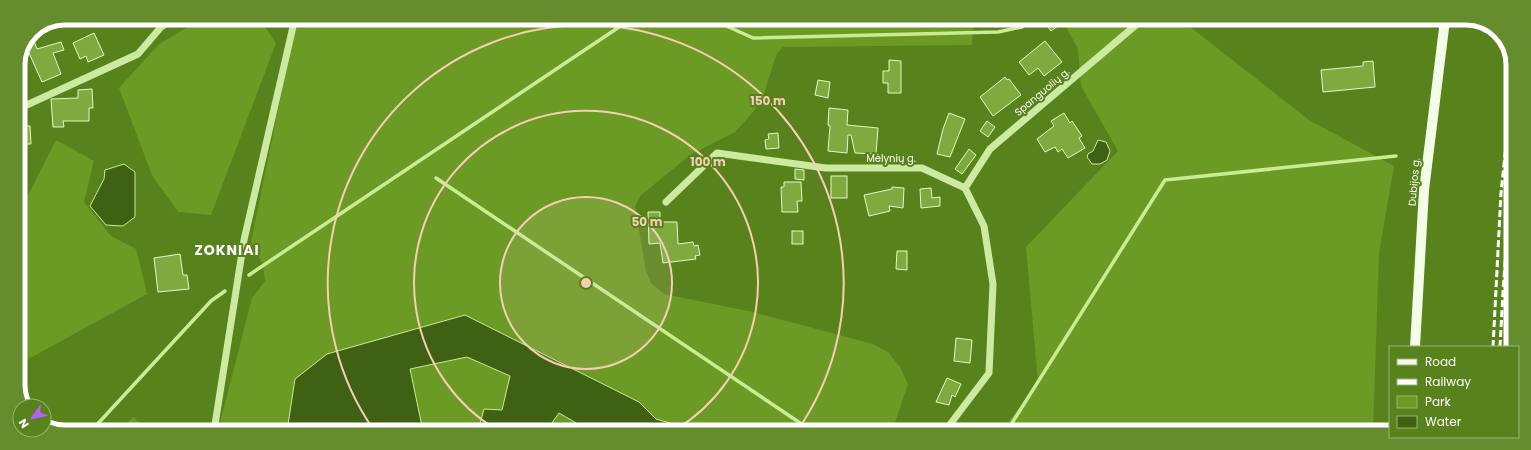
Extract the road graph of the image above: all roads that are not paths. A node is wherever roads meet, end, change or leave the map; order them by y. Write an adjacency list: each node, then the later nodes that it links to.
1 (164, 25): 5 (street)
2 (293, 25): 9 (street)
3 (1136, 25): 6 (street, Spanguolių g.)
4 (1444, 25): 8 (main road, Dubijos g.)
5 (25, 106)
6 (964, 188): 7 (street, Mėlynių g.); 10 (street)
7 (666, 202)
8 (1415, 346)
9 (215, 425)
10 (950, 425)

